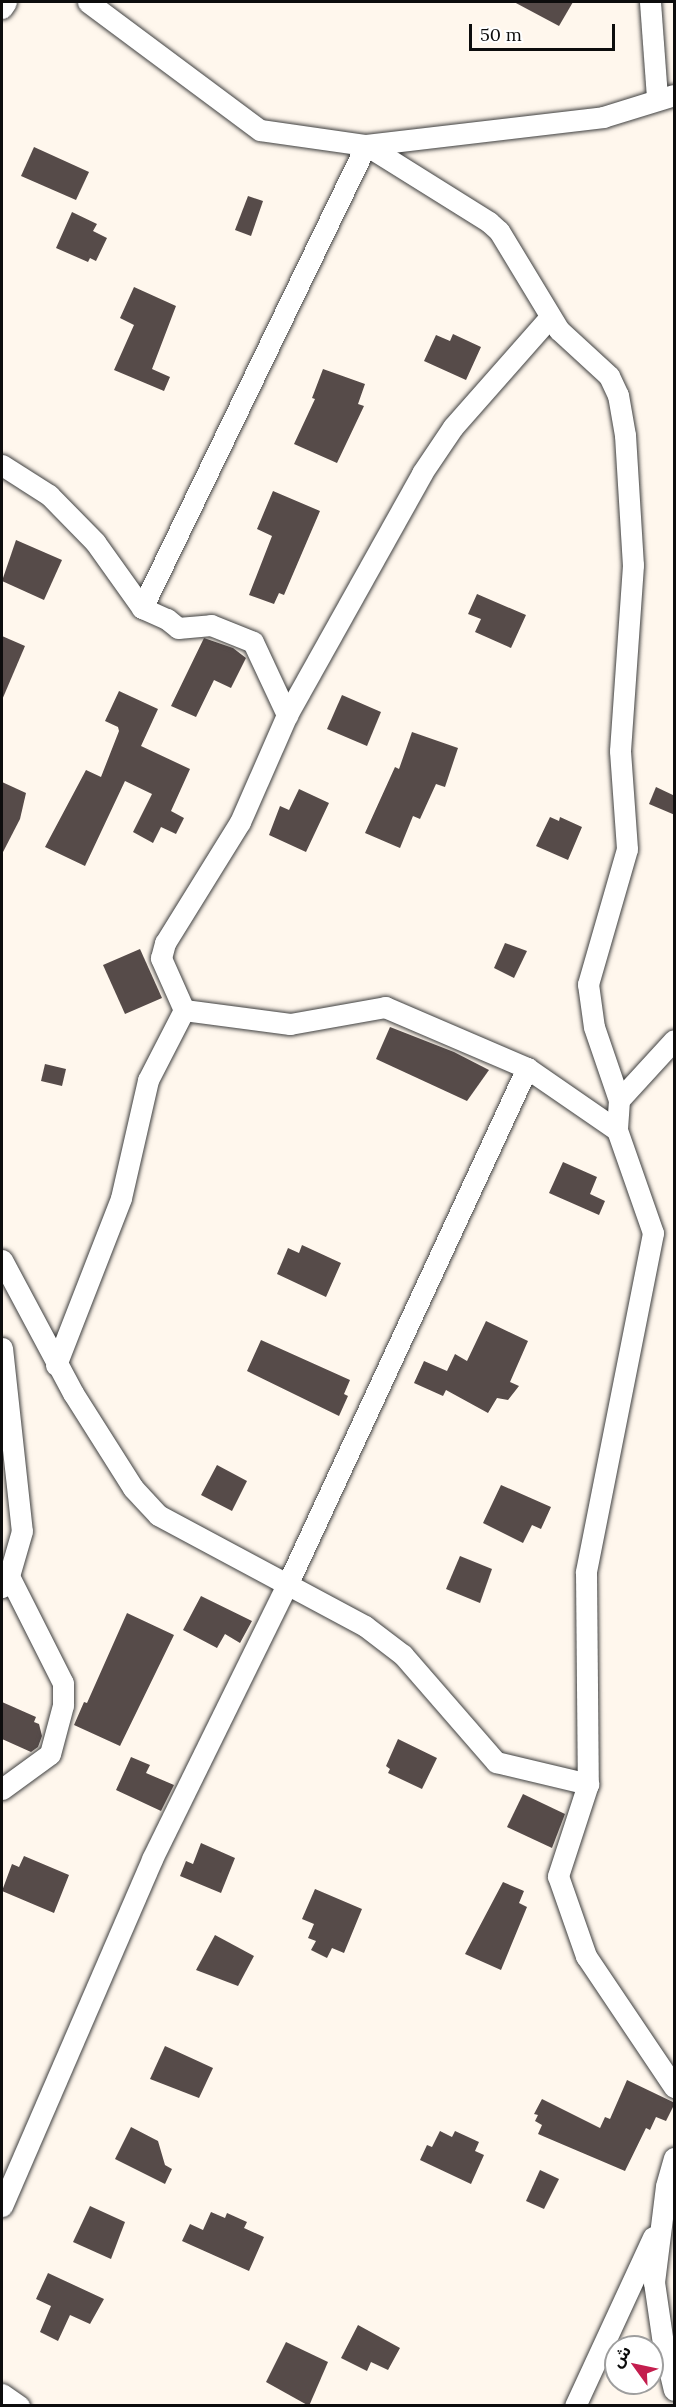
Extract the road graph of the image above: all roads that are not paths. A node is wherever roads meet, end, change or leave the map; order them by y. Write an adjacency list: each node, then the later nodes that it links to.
1 (6, 2): 4 (street)
2 (88, 2): 6 (street)
3 (650, 2): 5 (street)
4 (2, 8)
5 (666, 96): 6 (street)
6 (366, 146): 7 (street); 9 (street)
7 (550, 317): 10 (street); 14 (street)
8 (2, 465): 9 (street)
9 (142, 608): 10 (street)
10 (287, 715): 11 (street)
11 (184, 1010): 13 (street); 18 (street)
12 (675, 1040): 14 (street)
13 (527, 1068): 15 (street); 20 (street)
14 (619, 1100): 15 (street)
15 (616, 1130): 21 (street)
16 (2, 1260): 18 (street)
17 (2, 1354): 19 (street)
18 (56, 1365): 20 (street)
19 (5, 1582): 22 (street)
20 (288, 1583): 21 (street); 26 (street)
21 (588, 1784): 23 (street)
22 (2, 1789)
23 (675, 2087)
24 (675, 2158): 25 (street)
25 (670, 2178): 27 (street)
26 (2, 2206)
27 (662, 2217): 28 (street); 31 (street)
28 (675, 2390)
29 (2, 2394): 30 (street)
30 (19, 2406)
31 (574, 2406)

